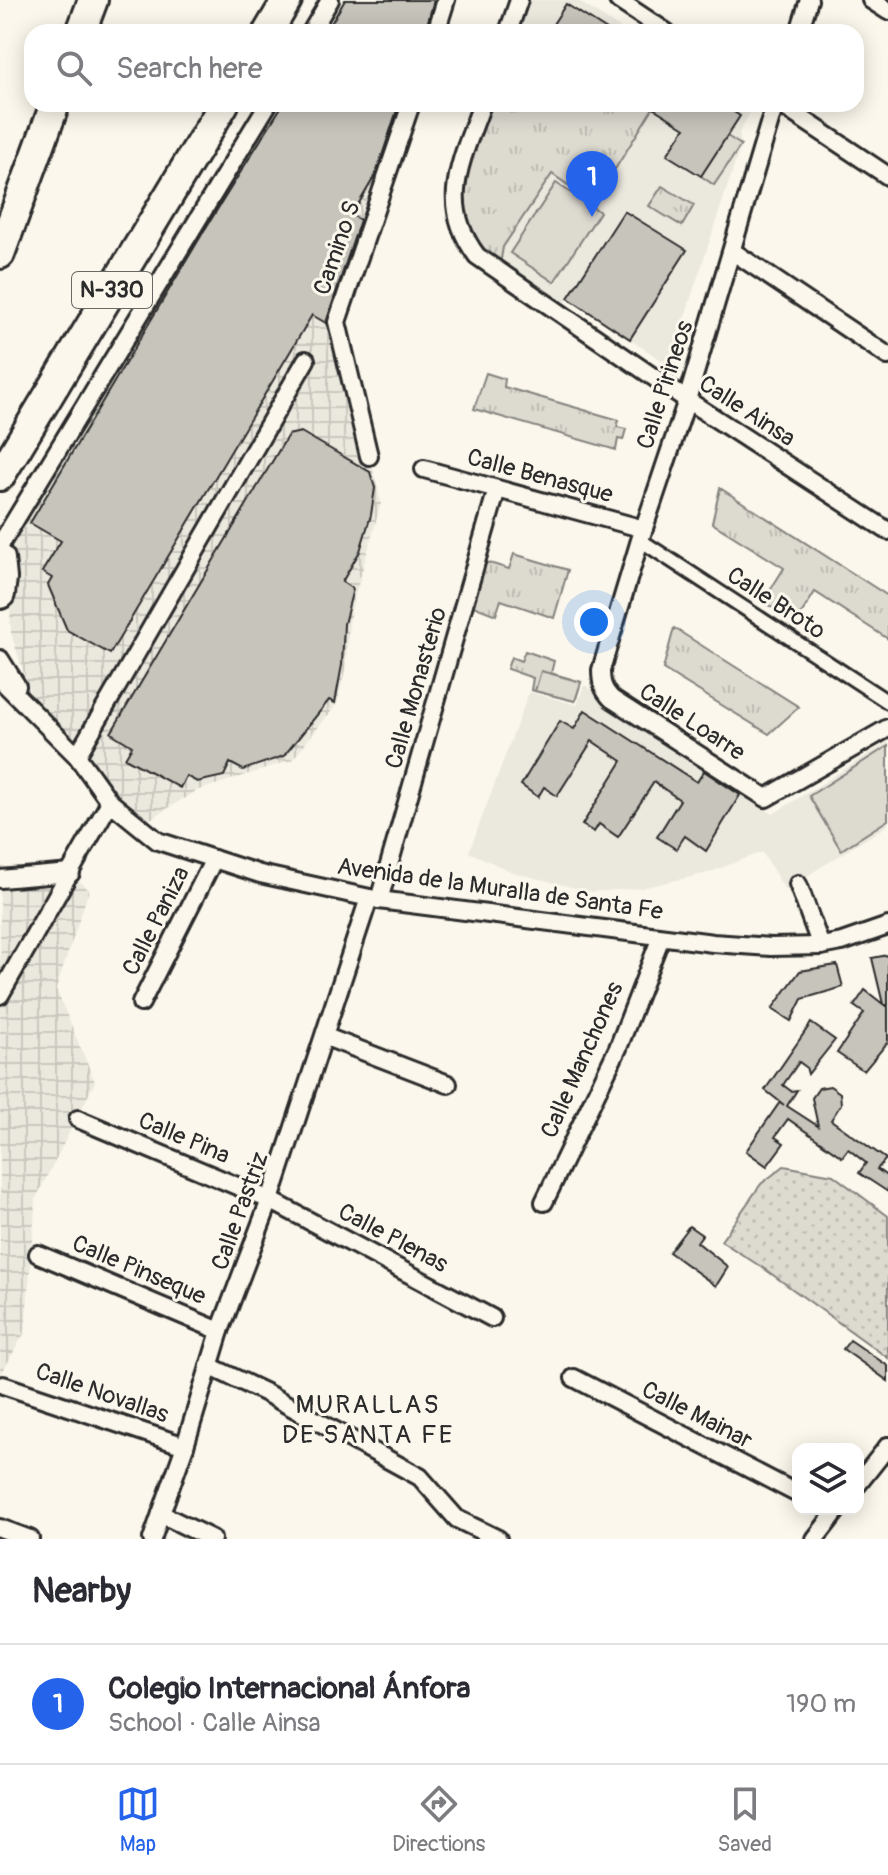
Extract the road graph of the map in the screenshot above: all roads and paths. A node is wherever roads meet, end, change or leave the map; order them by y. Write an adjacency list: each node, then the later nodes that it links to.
1 (93, 0): 10 (highway)
2 (287, 0): 11 (highway)
3 (330, 0): 12 (street)
4 (446, 0): 13 (street)
5 (519, 0): 14 (street)
6 (618, 0): 15 (street)
7 (809, 0): 16 (street)
8 (871, 0): 9 (street)
9 (888, 11)
10 (84, 24)
11 (273, 24)
12 (316, 24)
13 (438, 24)
14 (511, 24)
15 (654, 24)
16 (802, 24)
17 (52, 112): 26 (highway)
18 (219, 112): 32 (highway, N-330)
19 (263, 112): 36 (street)
20 (408, 112): 30 (street, Camino S)
21 (479, 112): 29 (street, Calle Ainsa)
22 (775, 112): 25 (street, Calle Pirineos)
23 (790, 112): 24 (street)
24 (888, 176)
25 (732, 251): 27 (street); 29 (street, Calle Pirineos)
26 (0, 254)
27 (888, 356)
28 (306, 360): 45 (street)
29 (687, 400): 34 (street, Calle Ainsa); 35 (street, Calle Pirineos)
30 (369, 456)
31 (424, 469): 33 (street, Calle Benasque)
32 (0, 476)
33 (497, 489): 35 (street, Calle Benasque); 51 (street, Calle Monasterio)
34 (888, 531)
35 (642, 535): 41 (street, Calle Pirineos); 43 (street, Calle Broto)
36 (0, 545)
37 (0, 559): 38 (highway)
38 (0, 594)
39 (0, 659): 42 (street, Avenida de la Muralla de Santa Fe)
40 (0, 679): 42 (street, Avenida de la Muralla de Santa Fe)
41 (601, 680): 44 (street, Calle Loarre)
42 (25, 701): 45 (street, Avenida de la Muralla de Santa Fe)
43 (888, 702)
44 (888, 728)
45 (77, 756): 46 (street, Avenida de la Muralla de Santa Fe)
46 (110, 802): 47 (street, Avenida de la Muralla de Santa Fe); 48 (street)
47 (214, 859): 51 (street, Avenida de la Muralla de Santa Fe); 56 (street, Calle Paniza)
48 (71, 873): 49 (street); 55 (street)
49 (0, 879)
50 (798, 884): 54 (street)
51 (374, 899): 53 (street, Avenida de la Muralla de Santa Fe); 57 (street, Calle Pastriz)
52 (888, 926): 54 (street, Avenida de la Muralla de Santa Fe)
53 (661, 937): 54 (street, Avenida de la Muralla de Santa Fe); 61 (street, Calle Manchones)
54 (821, 946)
55 (0, 995)
56 (141, 1003)
57 (326, 1037): 58 (street); 60 (street, Calle Pastriz)
58 (448, 1084)
59 (78, 1119): 60 (street, Calle Pina)
60 (270, 1200): 63 (street, Calle Plenas); 64 (street, Calle Pastriz)
61 (544, 1202)
62 (38, 1254): 64 (street, Calle Pinseque)
63 (492, 1318)
64 (220, 1331): 65 (street, Calle Pastriz)
65 (209, 1366): 68 (street, Calle Pastriz); 78 (street)
66 (574, 1378): 71 (street, Calle Mainar)
67 (3, 1385): 68 (street, Calle Novallas)
68 (185, 1446): 72 (street, Calle Pastriz)
69 (888, 1446): 70 (street)
70 (864, 1476)
71 (792, 1491)
72 (161, 1514): 76 (street, Calle Pastriz); 77 (street)
73 (830, 1515): 79 (street)
74 (0, 1528): 75 (street)
75 (30, 1539)
76 (152, 1539)
77 (212, 1539)
78 (498, 1539)
79 (815, 1539)

